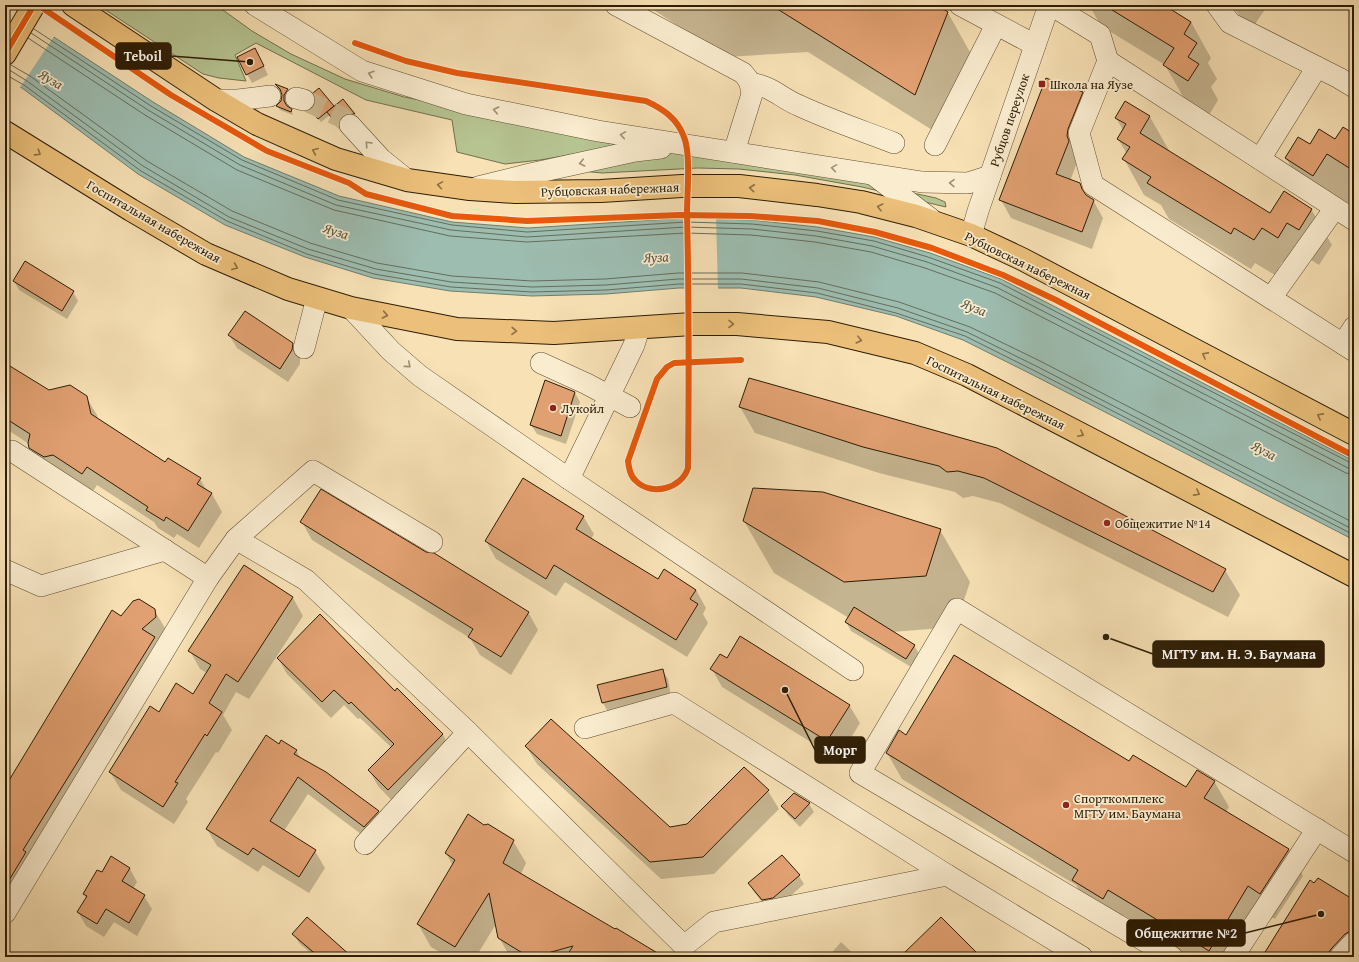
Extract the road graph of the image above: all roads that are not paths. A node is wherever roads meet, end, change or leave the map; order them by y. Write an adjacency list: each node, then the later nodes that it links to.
1 (73, 5): 16 (main road, Рубцовская набережная)
2 (255, 5): 21 (street, one-way to 2)
3 (616, 5): 13 (street)
4 (960, 5): 8 (street)
5 (1050, 5): 9 (street, Рубцов переулок); 11 (street)
6 (1217, 5): 12 (street)
7 (34, 6): 10 (main road)
8 (996, 25): 9 (street); 20 (street)
9 (1035, 45): 25 (street, Рубцов переулок)
10 (5, 54)
11 (1108, 61): 23 (street); 33 (street)
12 (1317, 66): 14 (street); 23 (street)
13 (750, 83): 19 (street); 22 (street)
14 (1354, 87)
15 (270, 96): 16 (street)
16 (216, 100): 26 (main road, Рубцовская набережная, one-way to 16)
17 (350, 125): 26 (street, one-way to 17)
18 (7, 135): 32 (main road, Госпитальная набережная, one-way to 32)
19 (894, 143)
20 (935, 145)
21 (703, 148): 22 (street); 27 (street, one-way to 27)
22 (734, 152): 24 (street, one-way to 22)
23 (1260, 159): 28 (street)
24 (873, 175): 25 (street, one-way to 24); 30 (street)
25 (990, 176): 31 (street, Рубцов переулок)
26 (407, 180): 27 (main road, Рубцовская набережная, one-way to 26)
27 (470, 189): 30 (main road, Рубцовская набережная, one-way to 27)
28 (1335, 208): 29 (street); 33 (street)
29 (1354, 220)
30 (937, 224): 31 (main road, Рубцовская набережная)
31 (971, 235): 42 (main road, Рубцовская набережная, one-way to 31)
32 (317, 298): 34 (main road, Госпитальная набережная); 37 (street)
33 (1271, 298): 38 (street)
34 (351, 308): 36 (main road, Госпитальная набережная, one-way to 36); 44 (street, one-way to 44)
35 (1354, 327): 38 (street)
36 (639, 328): 40 (street); 49 (main road, Госпитальная набережная, one-way to 49)
37 (304, 348)
38 (1349, 348)
39 (541, 363): 40 (street)
40 (609, 397): 41 (street); 44 (street)
41 (630, 407)
42 (1354, 434)
43 (12, 451): 47 (street)
44 (569, 479): 51 (street)
45 (236, 539): 46 (street); 50 (street); 53 (street)
46 (432, 542)
47 (164, 550): 48 (street); 50 (street)
48 (5, 570)
49 (1354, 576)
50 (208, 578): 58 (street)
51 (853, 670)
52 (585, 728): 57 (street)
53 (468, 732): 55 (street); 60 (street)
54 (1317, 829): 56 (street); 62 (street); 63 (street)
55 (365, 844)
56 (1354, 852)
57 (947, 875): 60 (street); 61 (street)
58 (5, 913)
59 (1354, 942): 64 (street)
60 (680, 952)
61 (1082, 957)
62 (1172, 957)
63 (1233, 957)
64 (1340, 957)

